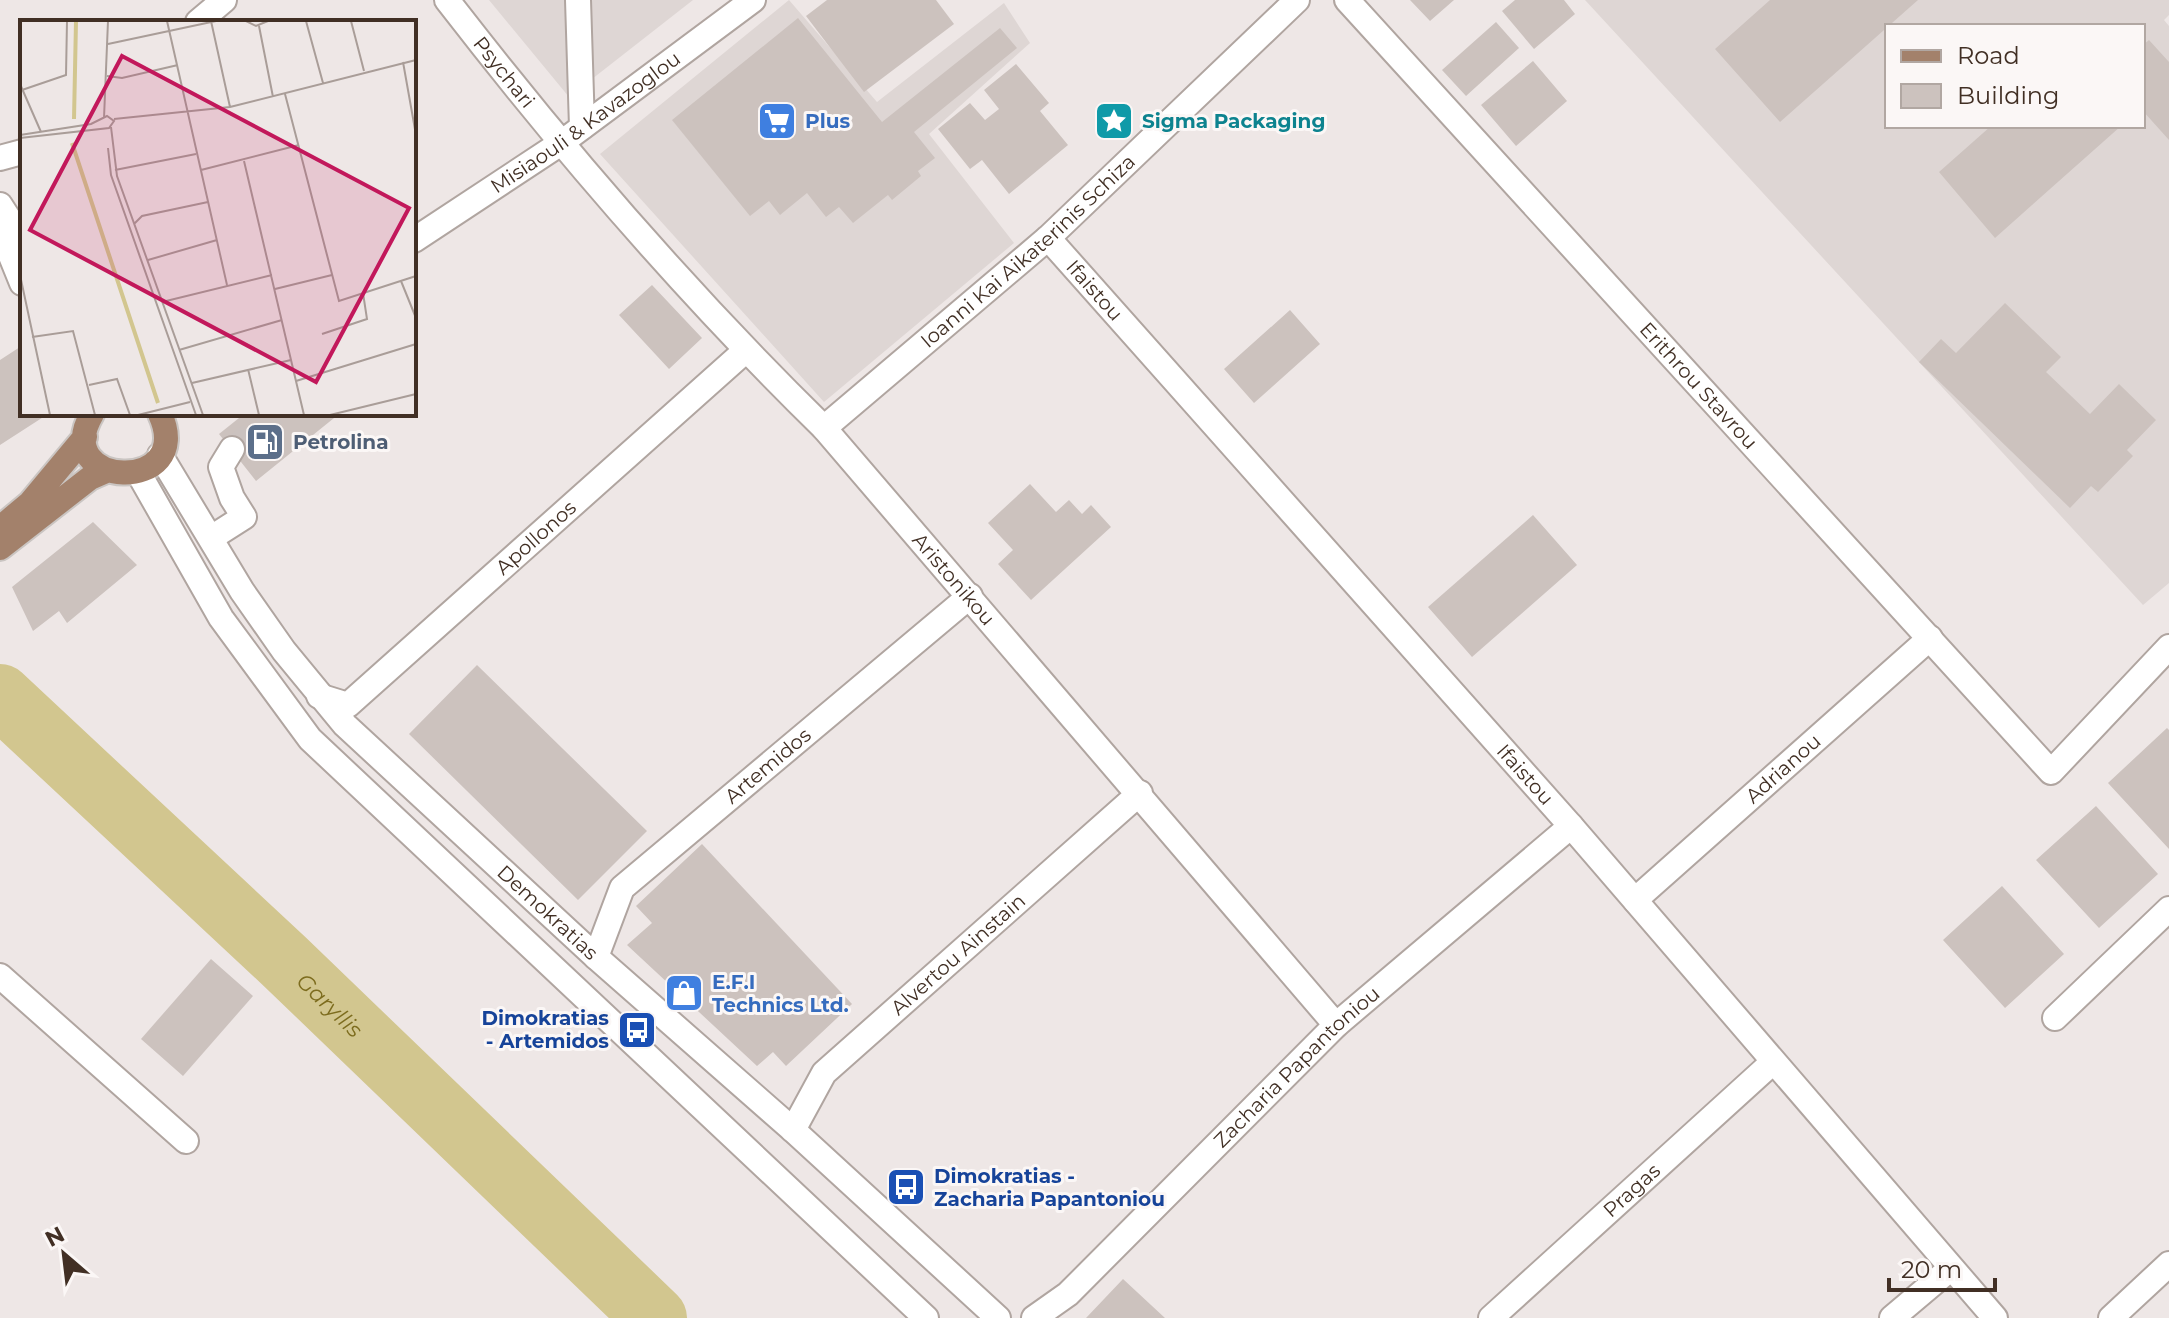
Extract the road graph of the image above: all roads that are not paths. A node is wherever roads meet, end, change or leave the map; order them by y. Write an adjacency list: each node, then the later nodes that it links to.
1 (224, 0): 7 (street)
2 (447, 0): 9 (street, Psychari)
3 (578, 0): 8 (street)
4 (753, 0): 8 (street, Misiaouli & Kavazoglou)
5 (1297, 0): 15 (street, Ioanni Kai Aikaterinis Schiza)
6 (1347, 0): 29 (street, Erithrou Stavrou)
7 (200, 20)
8 (582, 127): 9 (street, Misiaouli & Kavazoglou)
9 (561, 143): 16 (street, Misiaouli & Kavazoglou); 18 (street, Aristonikou)
10 (20, 153): 11 (street)
11 (0, 158)
12 (0, 205): 14 (street)
13 (0, 229): 17 (street)
14 (20, 236)
15 (1048, 238): 21 (street, Ioanni Kai Aikaterinis Schiza); 33 (street, Ifaistou)
16 (416, 239)
17 (20, 278)
18 (745, 351): 21 (street, Aristonikou); 31 (street, Apollonos)
19 (167, 417): 23 (main road)
20 (86, 423): 24 (main road); 26 (main road)
21 (824, 428): 28 (street, Aristonikou)
22 (232, 449): 27 (street)
23 (160, 455): 25 (main road); 27 (street, Demokratias)
24 (106, 471): 25 (main road); 26 (main road)
25 (138, 472): 45 (street, Demokratias)
26 (3, 535)
27 (211, 538): 31 (street, Demokratias)
28 (970, 596): 32 (street, Aristonikou); 36 (street, Artemidos)
29 (1930, 638): 30 (street, Erithrou Stavrou); 34 (street, Adrianou)
30 (2169, 647)
31 (319, 696): 36 (street, Demokratias)
32 (1140, 793): 39 (street, Aristonikou); 41 (street, Alvertou Ainstain)
33 (1571, 826): 34 (street, Ifaistou); 39 (street, Zacharia Papantoniou)
34 (1635, 900): 40 (street, Ifaistou)
35 (2169, 909): 38 (street)
36 (596, 957): 41 (street, Demokratias)
37 (0, 976): 42 (street)
38 (2055, 1018)
39 (1336, 1025): 47 (street, Zacharia Papantoniou)
40 (1773, 1062): 44 (street, Ifaistou); 48 (street, Pragas)
41 (793, 1130): 46 (street, Demokratias)
42 (186, 1141)
43 (2169, 1264): 51 (street)
44 (1950, 1269): 49 (street); 50 (street, Ifaistou)
45 (926, 1318)
46 (998, 1318)
47 (1034, 1318)
48 (1491, 1318)
49 (1892, 1318)
50 (1995, 1318)
51 (2111, 1318)

